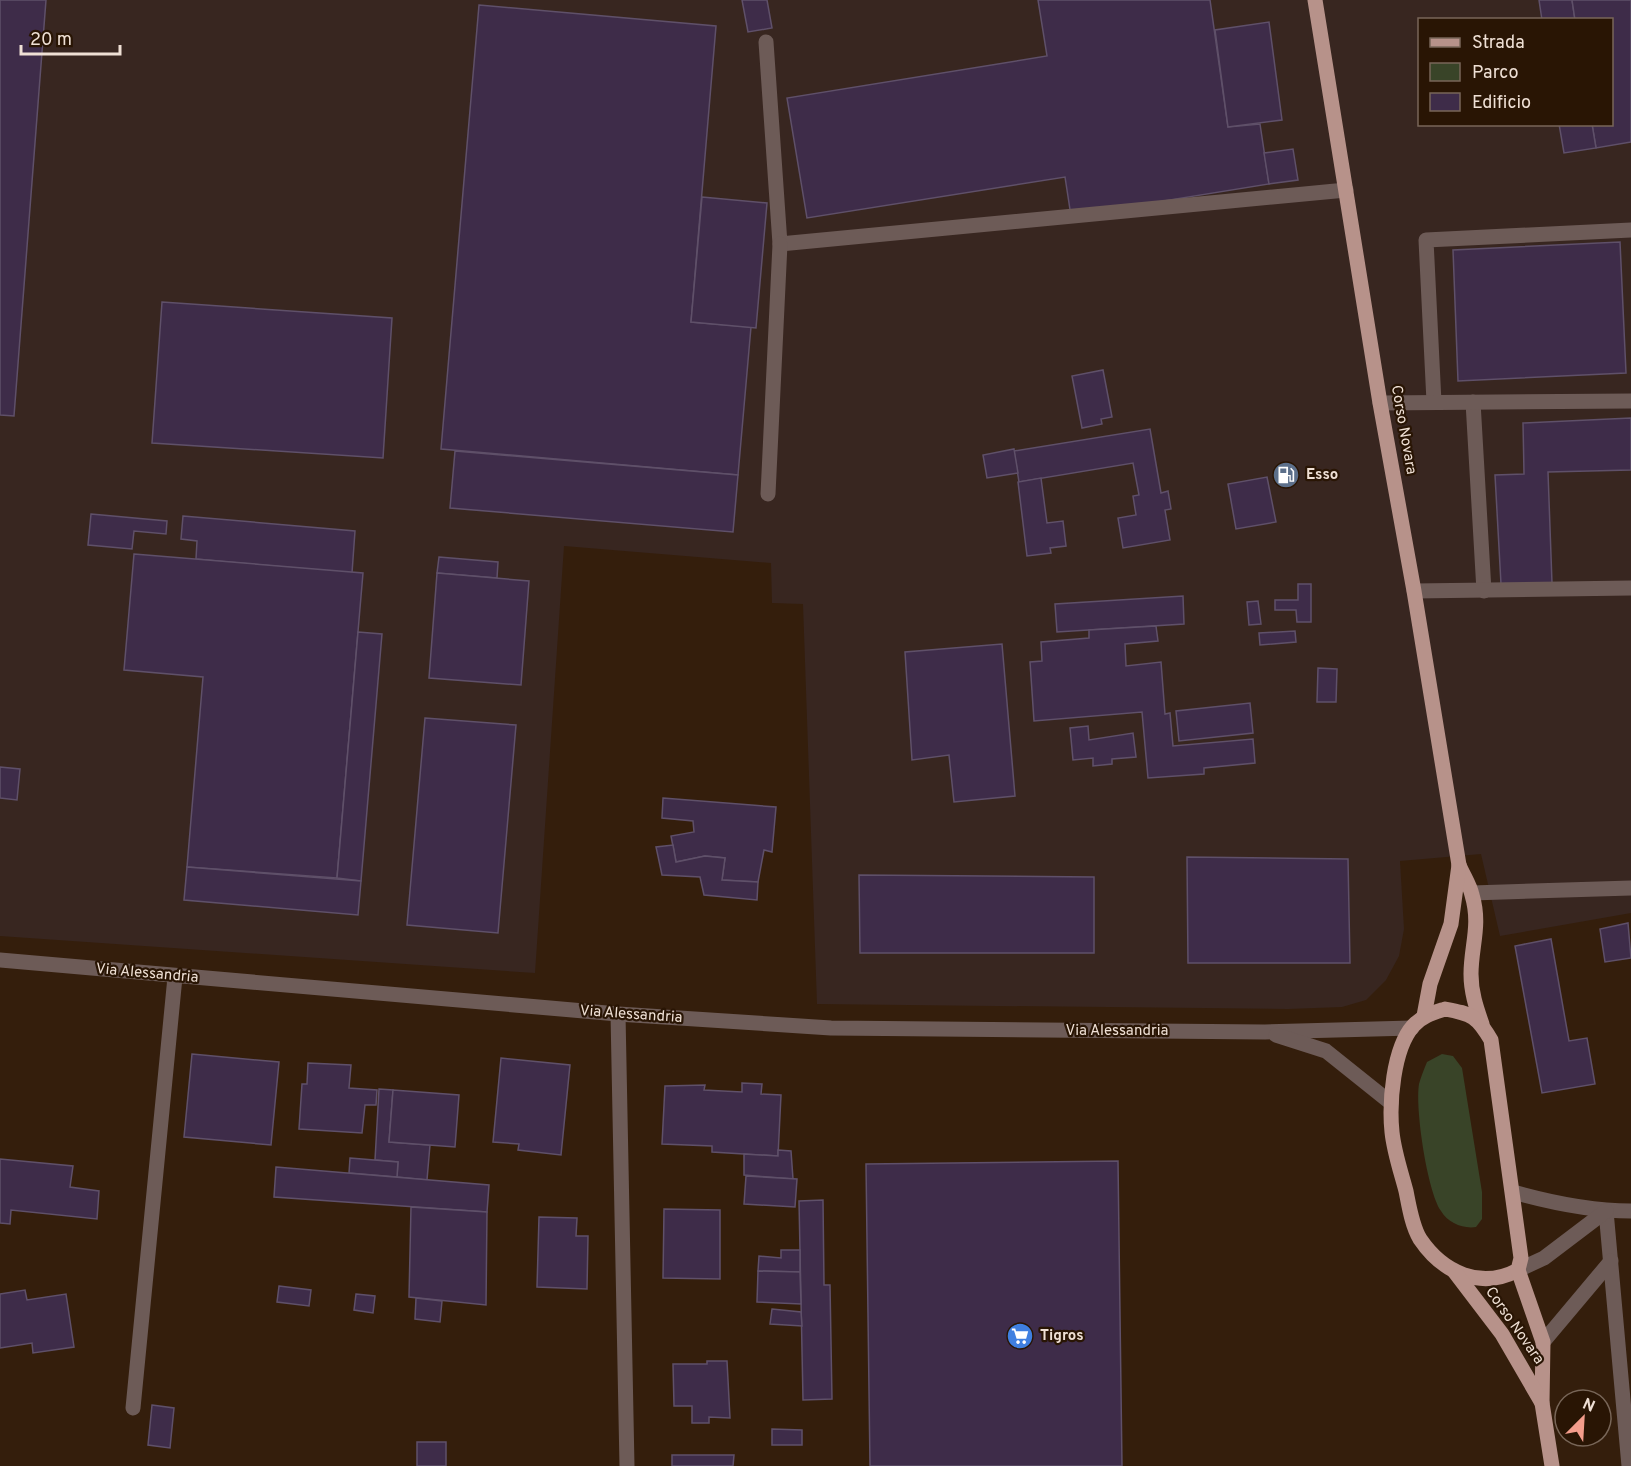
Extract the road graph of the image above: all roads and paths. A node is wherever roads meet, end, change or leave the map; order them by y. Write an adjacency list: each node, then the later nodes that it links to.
1 (1316, 0): 3 (main road, Corso Novara)
2 (766, 42): 5 (street)
3 (1346, 190): 5 (street); 9 (main road, Corso Novara)
4 (1631, 230): 7 (street)
5 (780, 244): 10 (street)
6 (1631, 401): 8 (street)
7 (1434, 402): 8 (street); 9 (street)
8 (1473, 402): 13 (street)
9 (1380, 403): 12 (main road, Corso Novara)
10 (768, 494)
11 (1631, 588): 13 (street)
12 (1414, 591): 13 (street); 14 (main road, Corso Novara)
13 (1484, 591)
14 (1459, 865): 16 (main road, Corso Novara); 20 (main road, Corso Novara)
15 (1631, 888): 16 (street)
16 (1472, 893): 21 (main road, Corso Novara)
17 (0, 960): 18 (street, Via Alessandria)
18 (175, 977): 19 (street, Via Alessandria); 33 (street)
19 (618, 1014): 23 (street, Via Alessandria); 34 (street)
20 (1425, 1016): 21 (main road); 22 (main road)
21 (1482, 1024): 25 (main road, Corso Novara)
22 (1412, 1028): 23 (street, Via Alessandria); 24 (main road)
23 (1265, 1032): 24 (street, Via Alessandria)
24 (1392, 1103): 30 (main road)
25 (1513, 1192): 26 (street); 29 (main road, Corso Novara)
26 (1606, 1211): 27 (street); 28 (street); 29 (street)
27 (1631, 1211)
28 (1611, 1261): 31 (street); 36 (street)
29 (1518, 1270): 30 (main road); 31 (main road, Corso Novara)
30 (1454, 1271): 32 (main road, Corso Novara)
31 (1543, 1342): 32 (main road, Corso Novara)
32 (1542, 1403): 35 (main road, Corso Novara)
33 (133, 1408)
34 (627, 1466)
35 (1552, 1466)
36 (1629, 1466)

